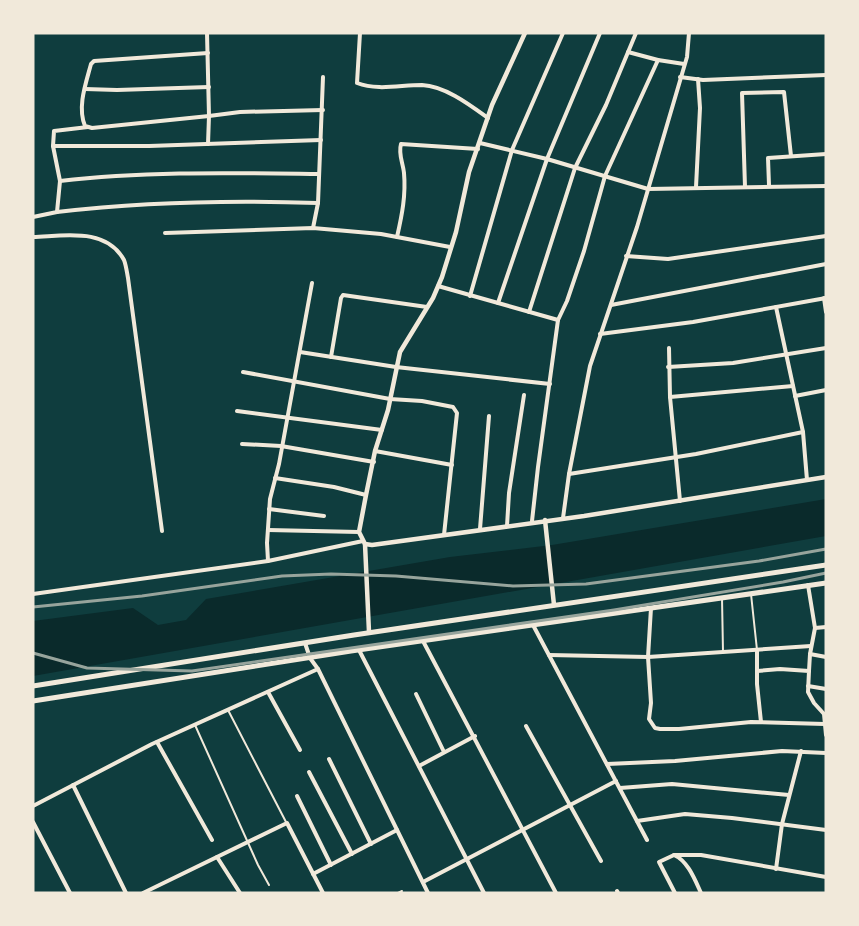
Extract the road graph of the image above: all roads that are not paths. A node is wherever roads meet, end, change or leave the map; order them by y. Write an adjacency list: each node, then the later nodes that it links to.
1 (207, 33): 9 (street)
2 (360, 33): 20 (street)
3 (525, 33): 20 (street)
4 (563, 33): 27 (street)
5 (600, 33): 30 (street)
6 (636, 33): 8 (street)
7 (689, 33): 11 (street)
8 (628, 52): 10 (street); 31 (street)
9 (208, 53): 16 (street); 17 (street)
10 (658, 60): 11 (street); 33 (street)
11 (684, 64): 14 (street)
12 (826, 75): 15 (street)
13 (323, 76): 18 (street)
14 (680, 77): 15 (street); 39 (street)
15 (698, 79): 37 (street)
16 (209, 87): 17 (street); 19 (street)
17 (85, 89): 21 (street)
18 (323, 110): 19 (street); 22 (street)
19 (209, 116): 21 (street); 24 (street)
20 (488, 118): 23 (street)
21 (89, 127): 25 (street)
22 (321, 140): 24 (street); 32 (street)
23 (480, 143): 26 (street); 27 (street)
24 (208, 144): 25 (street)
25 (53, 146): 34 (street)
26 (478, 149): 47 (street); 48 (street)
27 (512, 150): 30 (street); 53 (street)
28 (826, 154): 29 (street)
29 (791, 156): 35 (street); 38 (street)
30 (547, 159): 31 (street); 55 (street)
31 (575, 168): 33 (street); 59 (street)
32 (319, 174): 34 (street); 40 (street)
33 (605, 176): 39 (street); 61 (street)
34 (60, 181): 41 (street)
35 (769, 185): 36 (street); 38 (street)
36 (826, 186)
37 (696, 187): 38 (street); 39 (street)
38 (745, 187)
39 (648, 189): 49 (street)
40 (318, 203): 41 (street); 43 (street)
41 (57, 212): 42 (street)
42 (33, 217)
43 (313, 228): 44 (street); 47 (street)
44 (165, 233)
45 (826, 236): 49 (street)
46 (33, 237): 104 (street)
47 (397, 237): 48 (street)
48 (450, 247): 52 (street)
49 (627, 256): 56 (street)
50 (826, 264): 56 (street)
51 (312, 283): 65 (street)
52 (438, 286): 53 (street); 58 (street)
53 (470, 296): 55 (street)
54 (825, 298): 57 (street); 60 (street)
55 (498, 303): 59 (street)
56 (610, 305): 62 (street)
57 (776, 306): 62 (street); 66 (street)
58 (428, 307): 67 (street); 68 (street)
59 (529, 312): 61 (street)
60 (826, 312)
61 (558, 320): 72 (street)
62 (600, 334): 90 (street)
63 (669, 348): 69 (street)
64 (826, 348): 66 (street)
65 (300, 352): 67 (street); 71 (street)
66 (787, 354): 69 (street); 73 (street)
67 (331, 357): 68 (street)
68 (396, 367): 72 (street); 78 (street)
69 (668, 367): 77 (street)
70 (243, 372): 71 (street)
71 (294, 383): 78 (street); 80 (street)
72 (550, 384): 100 (street)
73 (793, 386): 76 (street); 77 (street)
74 (826, 390): 76 (street)
75 (524, 394): 101 (street)
76 (795, 396): 83 (street)
77 (670, 397): 87 (street)
78 (390, 399): 82 (street); 89 (street)
79 (237, 411): 80 (street)
80 (287, 416): 82 (street); 85 (street)
81 (489, 416): 102 (street)
82 (382, 430): 86 (street)
83 (802, 432): 87 (street); 93 (street)
84 (242, 444): 85 (street)
85 (281, 446): 88 (street); 92 (street)
86 (375, 451): 88 (street); 89 (street)
87 (676, 457): 90 (street); 95 (street)
88 (374, 462): 94 (street)
89 (452, 465): 106 (street)
90 (569, 474): 98 (street)
91 (826, 477): 93 (street)
92 (275, 478): 94 (street); 96 (street)
93 (807, 480): 95 (street)
94 (366, 495): 105 (street)
95 (680, 501): 98 (street)
96 (269, 509): 97 (street); 103 (street)
97 (324, 516)
98 (563, 518): 99 (street)
99 (545, 520): 100 (street); 115 (street)
100 (532, 521): 101 (street)
101 (507, 526): 102 (street)
102 (480, 529): 106 (street)
103 (268, 530): 105 (street); 108 (street)
104 (162, 531)
105 (360, 532): 107 (street)
106 (444, 535): 107 (street)
107 (364, 543): 108 (street); 120 (street)
108 (268, 561): 112 (street)
109 (826, 565): 115 (main road)
110 (826, 583): 111 (main road)
111 (808, 585): 113 (main road); 119 (street)
112 (33, 594)
113 (751, 594): 114 (main road); 125 (lane)
114 (722, 598): 116 (main road); 126 (lane)
115 (554, 605): 120 (main road)
116 (651, 608): 117 (main road); 129 (street)
117 (533, 625): 121 (main road); 128 (street)
118 (826, 627): 119 (street)
119 (815, 628): 123 (street)
120 (369, 632): 122 (main road)
121 (423, 641): 124 (main road); 147 (street)
122 (305, 642): 131 (street); 135 (main road)
123 (811, 646): 125 (street); 127 (street)
124 (358, 650): 131 (main road); 155 (street)
125 (757, 650): 126 (street); 133 (street)
126 (723, 653): 129 (street)
127 (810, 654): 130 (street); 134 (street)
128 (549, 655): 129 (street); 154 (street)
129 (648, 657): 142 (street)
130 (826, 657)
131 (310, 658): 132 (street); 140 (main road)
132 (318, 669): 138 (street); 169 (street)
133 (757, 671): 134 (street); 142 (street)
134 (809, 671): 136 (street)
135 (33, 686)
136 (808, 686): 137 (street); 143 (street)
137 (826, 689)
138 (268, 692): 141 (street); 149 (street)
139 (416, 694): 151 (street)
140 (33, 701)
141 (228, 710): 144 (street); 166 (lane)
142 (761, 722): 143 (street)
143 (825, 724): 146 (street)
144 (195, 725): 148 (street); 173 (lane)
145 (526, 726): 162 (street)
146 (826, 734)
147 (475, 736): 151 (street); 168 (street)
148 (157, 742): 158 (street); 171 (street)
149 (300, 750)
150 (801, 751): 152 (street); 154 (street); 160 (street)
151 (444, 752): 155 (street)
152 (826, 753)
153 (329, 759): 174 (street)
154 (607, 764): 157 (street)
155 (418, 766): 178 (street)
156 (309, 772): 175 (street)
157 (616, 781): 159 (street); 162 (street)
158 (73, 785): 163 (street); 187 (street)
159 (620, 788): 160 (street); 164 (street)
160 (789, 795): 167 (street)
161 (297, 796): 180 (street)
162 (569, 805): 168 (street); 179 (street)
163 (33, 806)
164 (637, 821): 167 (street); 172 (street)
165 (33, 822): 186 (street)
166 (287, 823): 173 (street); 182 (street)
167 (782, 824): 170 (street); 181 (street)
168 (523, 829): 178 (street); 193 (street)
169 (397, 830): 174 (street); 184 (street)
170 (826, 830)
171 (212, 840)
172 (647, 840)
173 (249, 842): 177 (street); 185 (lane)
174 (371, 844): 175 (street)
175 (352, 854): 180 (street)
176 (674, 855): 181 (street); 194 (street); 195 (street)
177 (217, 857): 188 (street); 189 (street)
178 (467, 858): 184 (street); 192 (street)
179 (601, 861)
180 (331, 865): 182 (street)
181 (776, 869): 183 (street)
182 (313, 874): 190 (street)
183 (826, 877)
184 (423, 882): 191 (street)
185 (269, 885)
186 (70, 893)
187 (126, 893)
188 (143, 893)
189 (240, 893)
190 (323, 893)
191 (428, 893)
192 (484, 893)
193 (556, 893)
194 (675, 893)
195 (701, 893)

